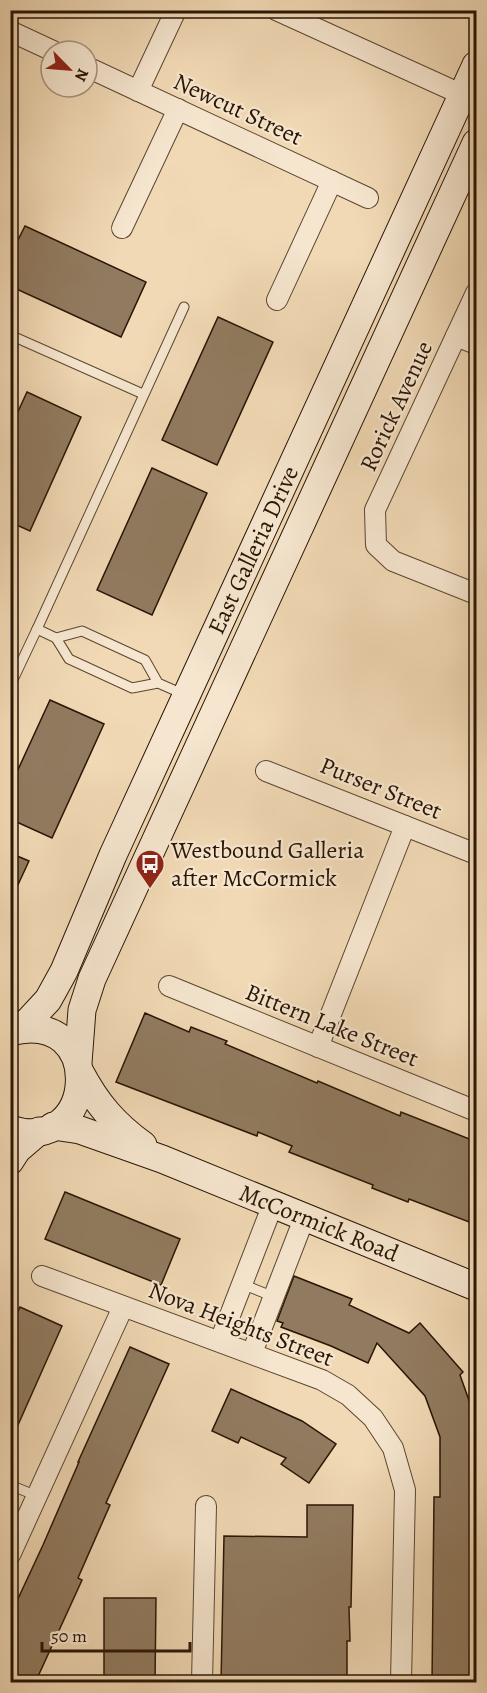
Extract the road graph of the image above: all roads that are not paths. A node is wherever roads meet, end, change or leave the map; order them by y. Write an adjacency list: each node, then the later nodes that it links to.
1 (176, 10): 7 (street)
2 (276, 10): 8 (street)
3 (10, 31): 4 (street)
4 (39, 44)
5 (477, 65): 8 (main road, East Galleria Drive)
6 (99, 73): 7 (street, Newcut Street)
7 (138, 91): 9 (street, Newcut Street)
8 (463, 95): 26 (main road, East Galleria Drive)
9 (178, 109): 11 (street, Newcut Street); 13 (street)
10 (477, 143): 33 (main road, East Galleria Drive)
11 (332, 181): 12 (street, Newcut Street); 15 (street)
12 (368, 198)
13 (122, 228)
14 (477, 293): 18 (street, Rorick Avenue)
15 (277, 300)
16 (184, 308): 20 (lane)
17 (10, 335): 20 (lane)
18 (456, 336): 19 (street); 21 (street, Rorick Avenue)
19 (477, 344)
20 (143, 394): 22 (lane)
21 (477, 594)
22 (37, 629): 23 (lane); 25 (lane)
23 (56, 638): 24 (lane); 24 (lane)
24 (158, 683): 26 (lane)
25 (10, 686)
26 (186, 696): 31 (main road, East Galleria Drive)
27 (266, 771): 28 (street, Purser Street)
28 (405, 826): 29 (street, Purser Street); 32 (street)
29 (477, 854)
30 (169, 986): 32 (street, Bittern Lake Street)
31 (16, 1030): 33 (main road, McCormick Road)
32 (318, 1047): 34 (street, Bittern Lake Street)
33 (79, 1068): 36 (main road, East Galleria Drive); 37 (main road, McCormick Road)
34 (477, 1111)
35 (10, 1129): 36 (main road, McCormick Road)
36 (46, 1129): 37 (main road, McCormick Road); 38 (main road)
37 (162, 1159): 39 (main road, McCormick Road)
38 (10, 1161)
39 (273, 1204): 40 (main road, McCormick Road); 42 (street)
40 (305, 1216): 43 (main road, McCormick Road); 44 (street)
41 (42, 1276): 45 (street, Nova Heights Street)
42 (242, 1284): 44 (lane); 46 (street)
43 (477, 1287)
44 (274, 1297): 47 (street)
45 (123, 1307): 46 (street, Nova Heights Street); 49 (street)
46 (220, 1341): 47 (street, Nova Heights Street)
47 (252, 1353): 53 (street, Nova Heights Street)
48 (10, 1485): 49 (lane)
49 (37, 1496): 51 (street)
50 (206, 1506): 52 (street)
51 (10, 1555)
52 (202, 1683)
53 (401, 1683)

